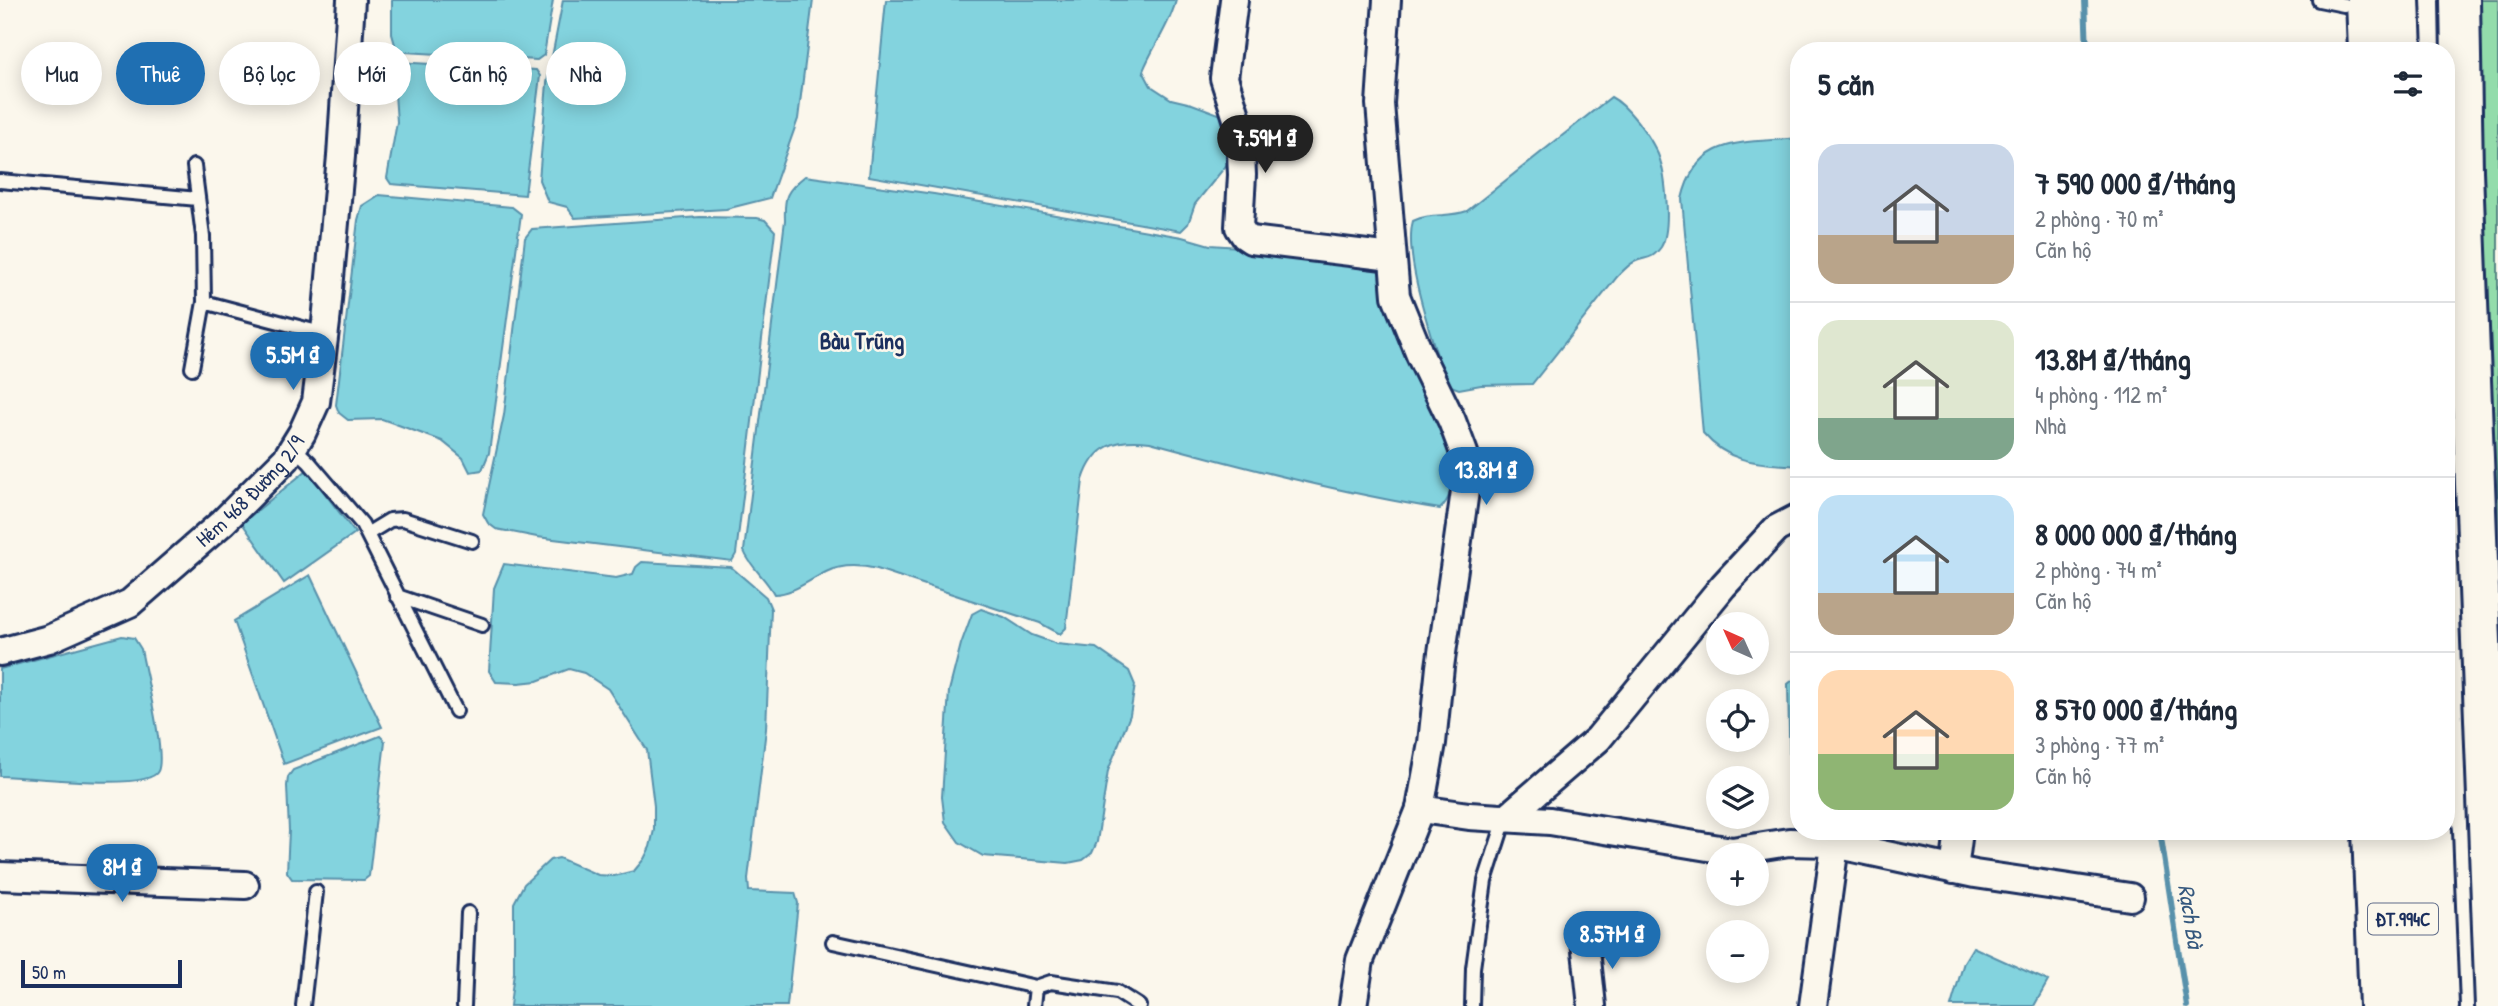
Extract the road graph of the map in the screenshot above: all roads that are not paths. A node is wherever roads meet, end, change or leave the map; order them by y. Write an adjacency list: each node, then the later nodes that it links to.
1 (351, 0): 15 (street, Hẻm 468 Đường 2/9)
2 (1234, 0): 13 (street)
3 (1387, 0): 13 (street)
4 (2400, 0): 9 (main road)
5 (2460, 0): 52 (main road)
6 (2343, 1): 7 (main road); 8 (main road)
7 (2345, 42)
8 (2364, 42)
9 (2402, 42)
10 (194, 166): 12 (lane)
11 (0, 181): 12 (lane)
12 (198, 199): 14 (lane)
13 (1392, 257): 25 (street)
14 (204, 302): 15 (lane); 16 (lane)
15 (325, 334): 17 (street, Hẻm 468 Đường 2/9)
16 (192, 368)
17 (293, 447): 19 (lane); 23 (street, Hẻm 468 Đường 2/9)
18 (1790, 522): 26 (street)
19 (367, 534): 20 (lane); 21 (lane)
20 (472, 541)
21 (397, 596): 22 (lane); 24 (lane)
22 (482, 625)
23 (0, 652)
24 (456, 711)
25 (1420, 809): 26 (street); 45 (street)
26 (1505, 819): 31 (street); 46 (lane)
27 (1958, 840): 32 (street)
28 (2372, 840): 49 (main road, ĐT.994C)
29 (2399, 840): 50 (main road, ĐT.994C)
30 (2432, 840): 51 (main road, ĐT.994C)
31 (1835, 845): 32 (street); 48 (street)
32 (1954, 870): 36 (street)
33 (0, 876): 34 (street)
34 (245, 885)
35 (316, 892): 41 (lane)
36 (2130, 897)
37 (468, 913): 42 (lane)
38 (1585, 941): 47 (street)
39 (832, 942): 40 (lane)
40 (1035, 987): 43 (lane); 44 (lane)
41 (303, 1006)
42 (464, 1006)
43 (1034, 1006)
44 (1139, 1006)
45 (1353, 1006)
46 (1472, 1006)
47 (1592, 1006)
48 (1813, 1006)
49 (2379, 1006)
50 (2406, 1006)
51 (2439, 1006)
52 (2494, 1006)

